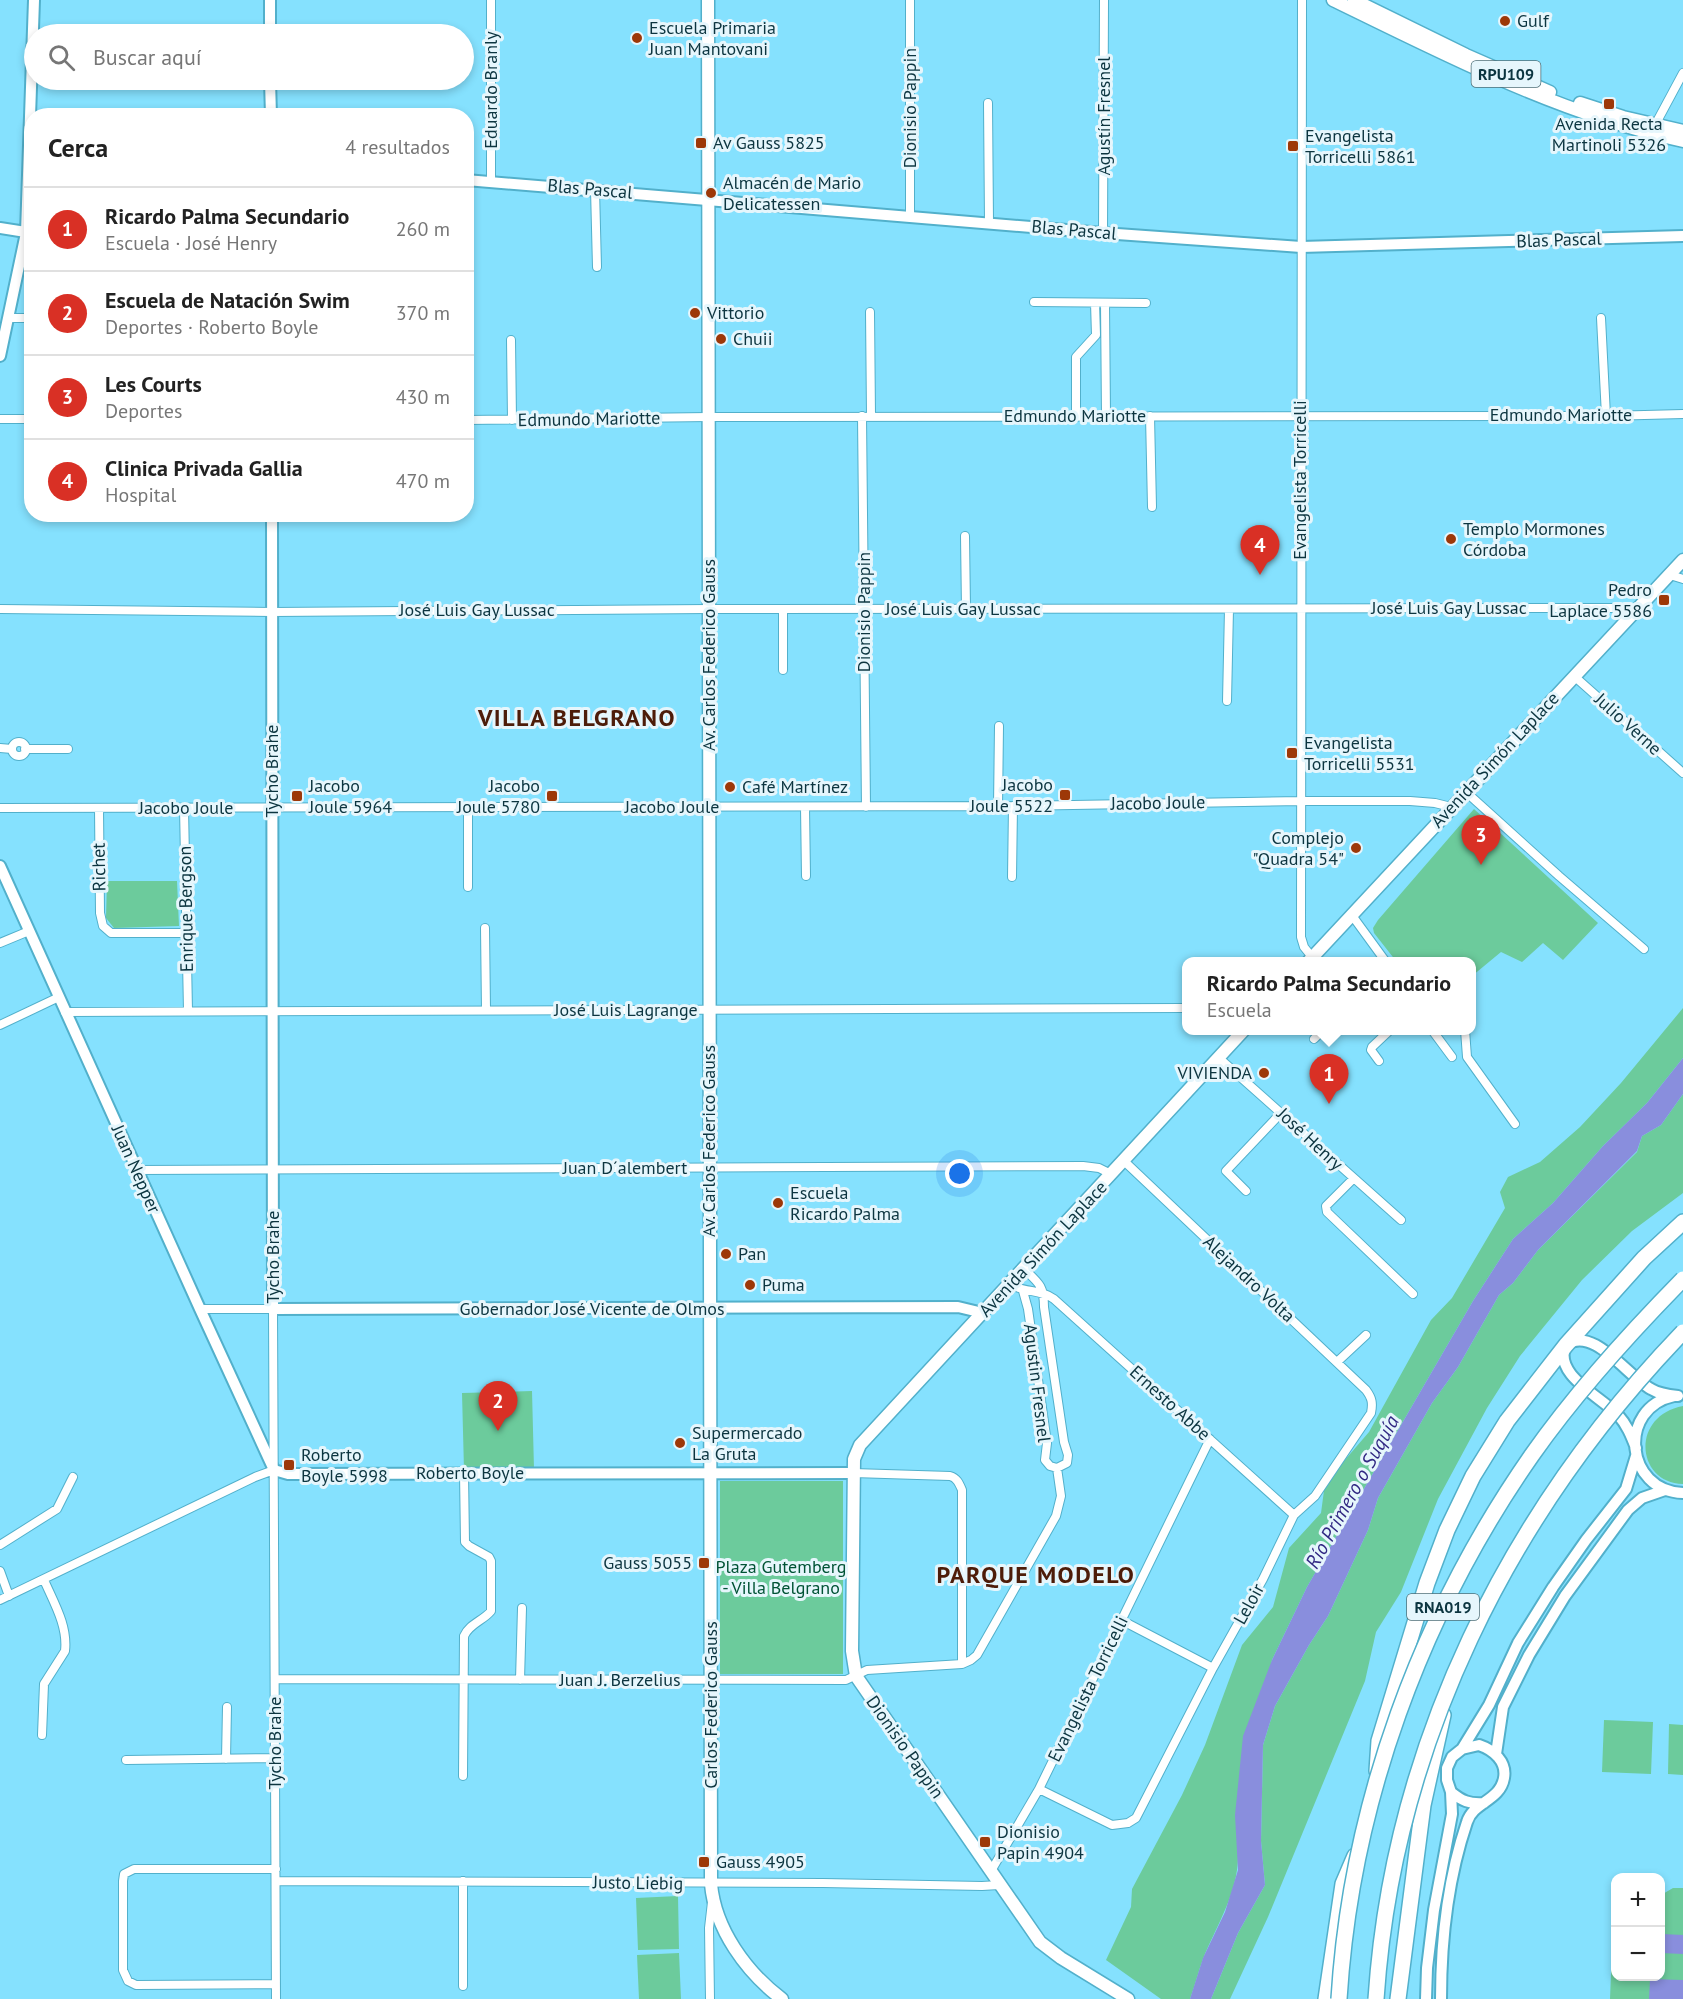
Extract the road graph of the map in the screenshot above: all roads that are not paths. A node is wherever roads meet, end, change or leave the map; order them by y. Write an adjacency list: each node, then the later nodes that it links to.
1 (34, 0): 11 (main road)
2 (270, 0): 12 (main road)
3 (491, 0): 23 (street, Eduardo Branly)
4 (708, 0): 25 (main road, Av. Carlos Federico Gauss)
5 (910, 0): 26 (street, Dionisio Pappin)
6 (1104, 0): 30 (street, Agustín Fresnel)
7 (1302, 0): 32 (street, Evangelista Torricelli)
8 (1333, 0): 19 (main road, RPU109)
9 (1344, 0): 10 (main road)
10 (1360, 3): 19 (main road, RPU109)
11 (33, 24)
12 (270, 24)
13 (1683, 73): 19 (street)
14 (32, 90): 17 (main road)
15 (270, 90): 18 (main road)
16 (988, 103): 27 (street)
17 (31, 108)
18 (271, 108)
19 (1654, 130): 20 (main road, RPU109); 21 (main road, RPU109)
20 (1683, 131)
21 (1683, 141)
22 (474, 180): 23 (main road, Blas Pascal)
23 (491, 180): 24 (main road, Blas Pascal)
24 (595, 189): 25 (main road, Blas Pascal); 34 (street)
25 (708, 199): 26 (main road, Blas Pascal); 53 (main road, Av. Carlos Federico Gauss)
26 (910, 216): 27 (main road, Blas Pascal)
27 (989, 223): 30 (main road, Blas Pascal)
28 (0, 228): 29 (main road)
29 (24, 232)
30 (1103, 233): 32 (main road, Blas Pascal)
31 (1683, 236): 32 (main road, Blas Pascal)
32 (1301, 247): 48 (street, Evangelista Torricelli)
33 (24, 250): 40 (main road)
34 (597, 267)
35 (1034, 302): 36 (street)
36 (1095, 303): 37 (street); 43 (street)
37 (1105, 303): 38 (street); 44 (street)
38 (1146, 303)
39 (870, 312): 55 (street)
40 (8, 318): 41 (street); 46 (main road)
41 (24, 318)
42 (1601, 318): 52 (street)
43 (1096, 335): 44 (street); 49 (street)
44 (1106, 335): 50 (street)
45 (511, 340): 59 (street)
46 (0, 356)
47 (1683, 414): 52 (street, Edmundo Mariotte)
48 (1300, 415): 51 (street, Edmundo Mariotte); 52 (street, Edmundo Mariotte); 73 (street, Evangelista Torricelli)
49 (1076, 416): 50 (street, Edmundo Mariotte); 55 (street, Edmundo Mariotte)
50 (1106, 416): 51 (street, Edmundo Mariotte)
51 (1150, 416): 60 (street)
52 (1606, 416)
53 (708, 417): 54 (street, Edmundo Mariotte); 59 (street, Edmundo Mariotte); 68 (main road, Av. Carlos Federico Gauss)
54 (862, 417): 55 (street, Edmundo Mariotte); 70 (street, Dionisio Pappin)
55 (872, 417)
56 (0, 419): 57 (street)
57 (24, 419)
58 (474, 420): 59 (street, Edmundo Mariotte)
59 (512, 420)
60 (1152, 507)
61 (272, 522): 74 (main road, Tycho Brahe)
62 (965, 536): 71 (street)
63 (1683, 560): 64 (main road, Avenida Simón Laplace)
64 (1670, 574): 65 (street); 66 (main road, Avenida Simón Laplace)
65 (1683, 579)
66 (1637, 608): 73 (street, José Luis Gay Lussac); 76 (main road, Avenida Simón Laplace)
67 (0, 609): 74 (street, José Luis Gay Lussac)
68 (709, 609): 69 (street, José Luis Gay Lussac); 74 (street, José Luis Gay Lussac); 85 (main road, Av. Carlos Federico Gauss)
69 (783, 609): 70 (street, José Luis Gay Lussac); 75 (street)
70 (864, 609): 71 (street, José Luis Gay Lussac); 87 (street, Dionisio Pappin)
71 (966, 609): 72 (street, José Luis Gay Lussac)
72 (1229, 609): 73 (street, José Luis Gay Lussac); 77 (street)
73 (1300, 609): 83 (street, Evangelista Torricelli)
74 (272, 612): 94 (main road, Tycho Brahe)
75 (783, 670)
76 (1574, 676): 81 (street, Julio Verne); 82 (main road, Avenida Simón Laplace)
77 (1227, 701)
78 (999, 726): 88 (street)
79 (0, 748): 80 (street)
80 (68, 749)
81 (1683, 773)
82 (1466, 792): 90 (main road, Avenida Simón Laplace); 104 (street)
83 (1302, 801): 89 (street, Jacobo Joule); 90 (street, Jacobo Joule); 105 (street, Evangelista Torricelli)
84 (468, 807): 85 (street, Jacobo Joule); 94 (street, Jacobo Joule); 98 (street)
85 (709, 807): 86 (street, Jacobo Joule); 110 (main road, Av. Carlos Federico Gauss)
86 (805, 807): 87 (street, Jacobo Joule); 96 (street)
87 (866, 807): 88 (street, Jacobo Joule)
88 (998, 807): 89 (street, Jacobo Joule)
89 (1013, 807): 97 (street)
90 (1451, 807): 99 (main road, Avenida Simón Laplace)
91 (0, 808): 92 (street, Jacobo Joule)
92 (99, 808): 93 (street, Jacobo Joule); 102 (street, Richet)
93 (184, 808): 94 (street, Jacobo Joule); 102 (street, Enrique Bergson)
94 (272, 808): 114 (main road, Tycho Brahe)
95 (0, 866): 101 (main road, Juan Nepper)
96 (806, 876)
97 (1012, 877)
98 (468, 887)
99 (1352, 914): 106 (main road, Avenida Simón Laplace); 107 (street)
100 (485, 928): 111 (street)
101 (29, 931): 103 (street); 108 (main road, Juan Nepper)
102 (186, 933): 113 (street, Enrique Bergson)
103 (0, 943)
104 (1644, 948)
105 (1309, 957)
106 (1312, 957)
107 (1382, 957)
108 (59, 997): 112 (main road, Juan Nepper); 115 (street)
109 (1182, 1008): 110 (street, José Luis Lagrange)
110 (709, 1009): 111 (street, José Luis Lagrange); 128 (main road, Av. Carlos Federico Gauss)
111 (486, 1010): 114 (street, José Luis Lagrange)
112 (65, 1011): 113 (street, José Luis Lagrange); 129 (main road, Juan Nepper)
113 (188, 1011): 114 (street, José Luis Lagrange)
114 (273, 1011): 130 (main road, Tycho Brahe)
115 (0, 1024)
116 (1240, 1035): 122 (main road, Avenida Simón Laplace)
117 (1318, 1035): 121 (street)
118 (1385, 1035): 124 (street)
119 (1436, 1035): 123 (street)
120 (1465, 1035): 126 (street)
121 (1314, 1039)
122 (1219, 1058): 125 (street, José Henry); 127 (main road, Avenida Simón Laplace)
123 (1452, 1058)
124 (1379, 1061)
125 (1281, 1113): 132 (street, José Henry); 133 (street)
126 (1515, 1124)
127 (1124, 1161): 131 (main road, Avenida Simón Laplace); 149 (street, Alejandro Volta)
128 (709, 1168): 130 (street, Juan D´alembert); 131 (street, Juan D´alembert); 144 (main road, Av. Carlos Federico Gauss)
129 (137, 1170): 130 (street, Juan D´alembert); 142 (main road, Juan Nepper)
130 (273, 1170): 143 (main road, Tycho Brahe)
131 (1111, 1174): 136 (main road, Avenida Simón Laplace)
132 (1353, 1179): 134 (street, José Henry); 141 (street)
133 (1246, 1191)
134 (1401, 1220)
135 (1683, 1222): 148 (highway)
136 (1024, 1269): 138 (main road, Avenida Simón Laplace); 140 (street, Ernesto Abbe)
137 (1683, 1279): 189 (highway, RNA019, bridge)
138 (1010, 1284): 139 (street); 145 (main road, Avenida Simón Laplace)
139 (1023, 1291): 140 (street); 154 (street, Agustin Fresnel)
140 (1044, 1293): 152 (street, Ernesto Abbe); 154 (street, Agustin Fresnel)
141 (1413, 1294)
142 (200, 1309): 143 (street, Gobernador José Vicente de Olmos); 155 (main road, Juan Nepper)
143 (273, 1309): 144 (main road, Gobernador José Vicente de Olmos); 155 (street, Tycho Brahe)
144 (710, 1310): 145 (main road, Gobernador José Vicente de Olmos); 157 (main road, Carlos Federico Gauss)
145 (983, 1313): 158 (main road, Avenida Simón Laplace)
146 (1683, 1332): 179 (highway, RNA019, bridge)
147 (1366, 1335): 149 (street)
148 (1566, 1345): 150 (main road); 153 (main road); 189 (highway, bridge)
149 (1336, 1362): 151 (street, Alejandro Volta)
150 (1680, 1396): 153 (main road)
151 (1372, 1399): 162 (street, Leloir)
152 (1210, 1439): 162 (street, Ernesto Abbe); 169 (street, Evangelista Torricelli)
153 (1636, 1452): 160 (main road); 182 (main road)
154 (1057, 1468): 171 (street, Agustin Fresnel)
155 (274, 1470): 156 (main road, Roberto Boyle); 165 (street, Roberto Boyle); 175 (street, Tycho Brahe)
156 (464, 1473): 157 (main road, Roberto Boyle); 176 (street)
157 (710, 1473): 158 (main road, Roberto Boyle); 178 (main road, Carlos Federico Gauss)
158 (853, 1473): 170 (street, Roberto Boyle); 174 (main road, Dionisio Pappin)
159 (73, 1477): 163 (street)
160 (1665, 1491): 161 (main road); 183 (main road)
161 (1683, 1494)
162 (1294, 1515): 173 (street, Leloir)
163 (0, 1545)
164 (0, 1571): 166 (street)
165 (44, 1580): 166 (street, Roberto Boyle); 181 (street)
166 (9, 1596): 167 (street, Roberto Boyle)
167 (0, 1600)
168 (522, 1608): 177 (street)
169 (1121, 1620): 173 (street); 188 (street, Evangelista Torricelli)
170 (963, 1638): 171 (street); 172 (street)
171 (983, 1644): 172 (street, Agustin Fresnel)
172 (962, 1664): 174 (street, Juan J. Berzelius)
173 (1213, 1668): 188 (street, Leloir)
174 (856, 1676): 178 (street, Juan J. Berzelius); 194 (main road, Dionisio Pappin)
175 (275, 1679): 176 (street, Juan J. Berzelius); 184 (street, Tycho Brahe)
176 (464, 1680): 177 (street, Juan J. Berzelius); 187 (street)
177 (520, 1680): 178 (street, Juan J. Berzelius)
178 (712, 1680): 198 (main road, Carlos Federico Gauss)
179 (1447, 1691): 209 (highway, RNA019, bridge); 210 (highway, bridge)
180 (227, 1707): 185 (street)
181 (42, 1735)
182 (1461, 1749): 183 (main road); 190 (main road)
183 (1496, 1754): 191 (main road)
184 (275, 1758): 185 (street); 193 (street, Tycho Brahe)
185 (226, 1759): 186 (street)
186 (126, 1760)
187 (463, 1776)
188 (1039, 1789): 194 (street, Evangelista Torricelli)
189 (1375, 1789): 192 (highway, RNA019, bridge)
190 (1451, 1792): 191 (main road); 211 (main road)
191 (1484, 1803): 212 (main road)
192 (1363, 1840): 207 (highway, bridge); 208 (highway, RNA019, bridge)
193 (276, 1869): 195 (street, Tycho Brahe); 201 (street)
194 (991, 1871): 197 (main road, Dionisio Pappin)
195 (276, 1881): 196 (street, Justo Liebig); 201 (street, Tycho Brahe)
196 (463, 1881): 198 (street, Justo Liebig); 202 (street)
197 (999, 1885): 198 (street, Justo Liebig); 206 (main road, Dionisio Pappin)
198 (712, 1890): 199 (main road); 200 (street, Carlos Federico Gauss)
199 (725, 1931): 200 (street); 205 (main road)
200 (709, 1945): 204 (street, Carlos Federico Gauss)
201 (276, 1984): 203 (street, Tycho Brahe)
202 (463, 1986)
203 (276, 1999)
204 (710, 1999)
205 (782, 1999)
206 (1128, 1999)
207 (1326, 1999)
208 (1339, 1999)
209 (1376, 1999)
210 (1398, 1999)
211 (1426, 1999)
212 (1441, 1999)

